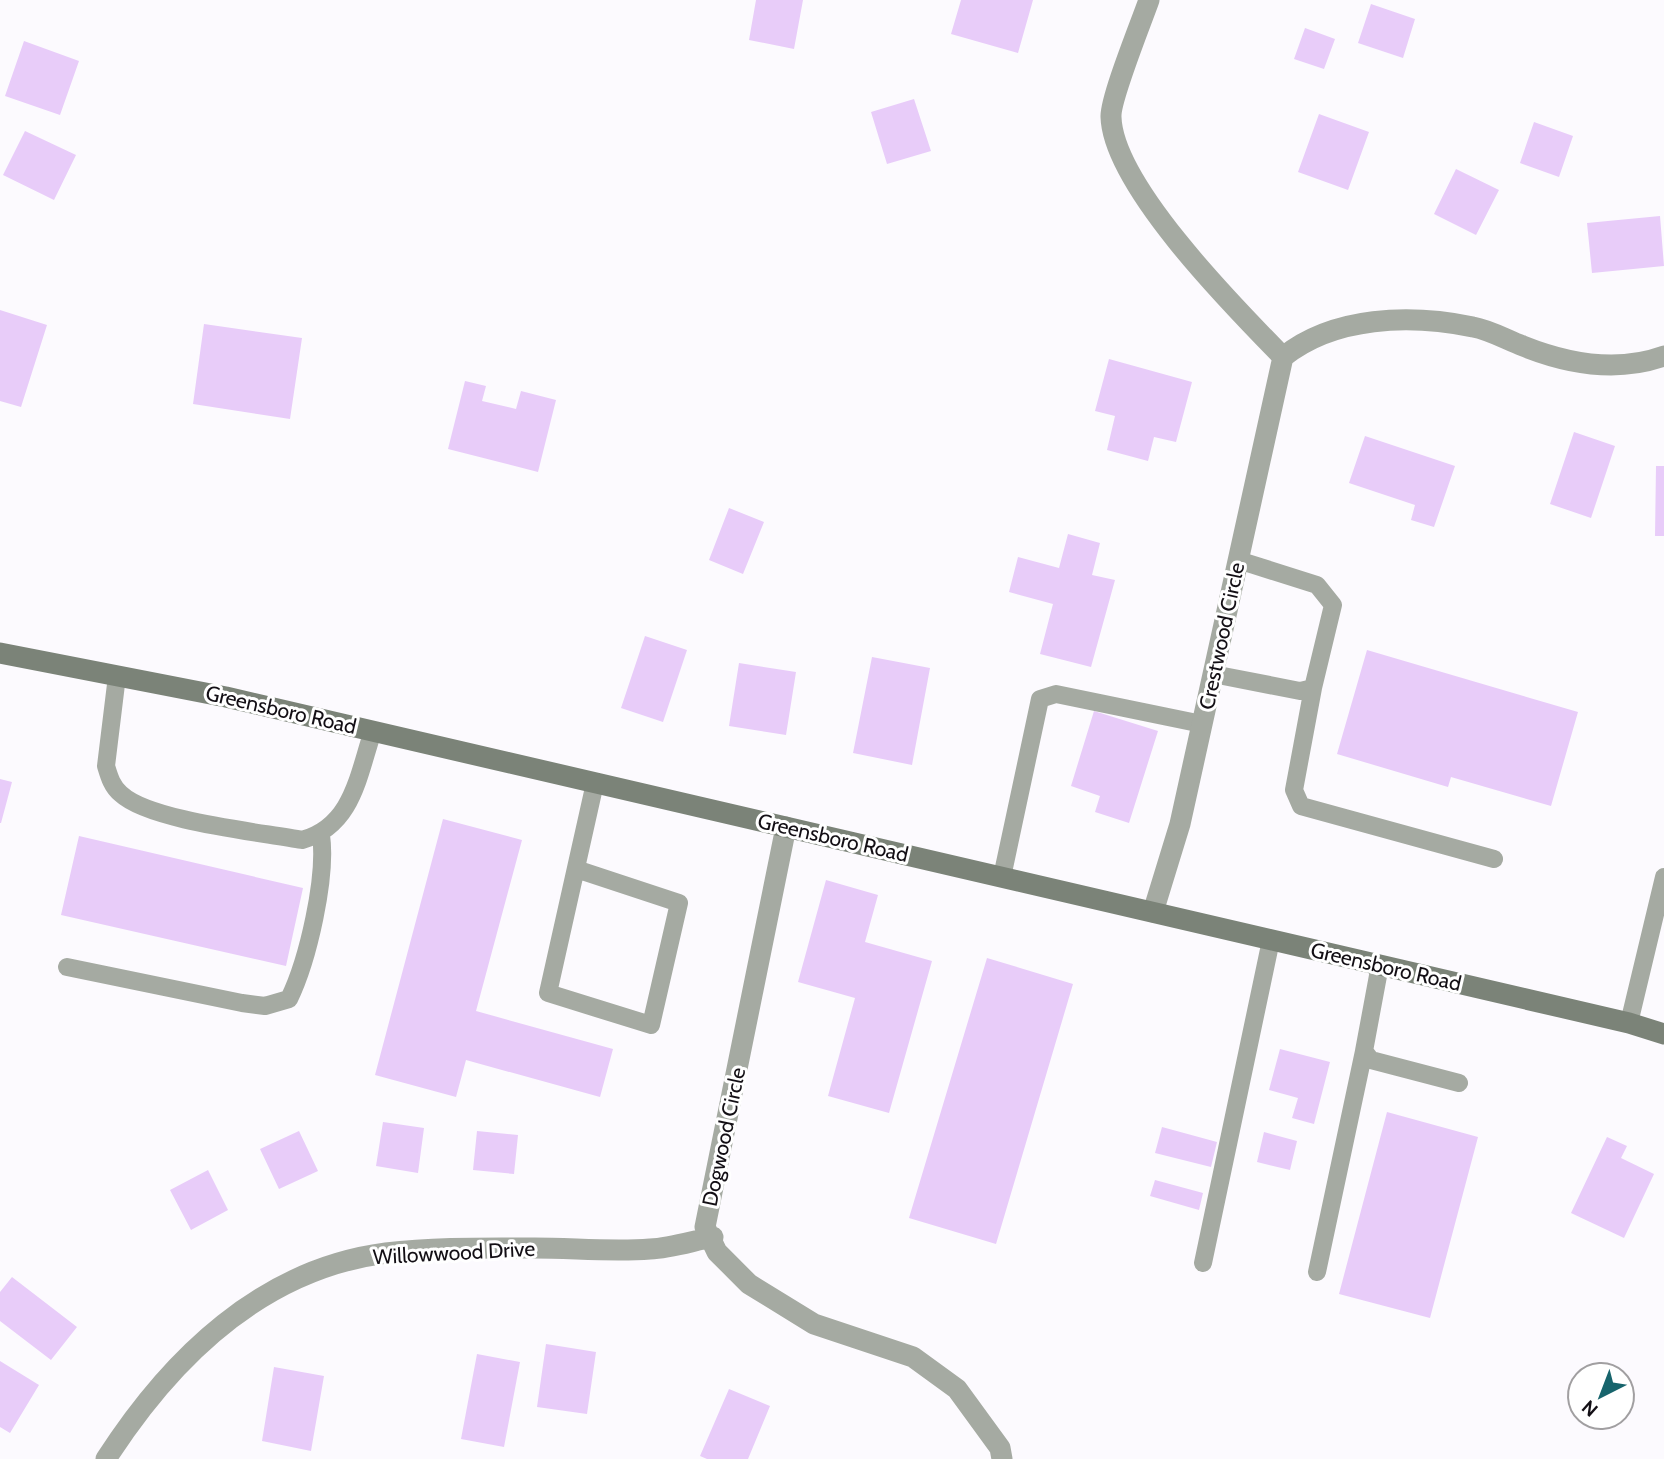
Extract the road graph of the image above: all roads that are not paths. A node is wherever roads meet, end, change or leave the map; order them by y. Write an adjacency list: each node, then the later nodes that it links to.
1 (1149, 0): 3 (street)
2 (1664, 356): 3 (street)
3 (1283, 357): 4 (street, Crestwood Circle)
4 (1238, 560): 6 (street, Crestwood Circle); 8 (lane)
5 (0, 653): 7 (main road, Greensboro Road)
6 (1213, 674): 8 (lane); 9 (street, Crestwood Circle)
7 (117, 676): 10 (main road, Greensboro Road); 13 (lane)
8 (1312, 688): 14 (lane)
9 (1202, 724): 16 (lane); 18 (street, Crestwood Circle)
10 (373, 731): 11 (main road, Greensboro Road); 13 (lane)
11 (595, 783): 12 (main road, Greensboro Road); 15 (lane)
12 (786, 827): 16 (main road, Greensboro Road); 26 (street, Dogwood Circle)
13 (321, 835): 21 (lane)
14 (1493, 859)
15 (576, 869): 15 (lane)
16 (1002, 877): 18 (main road, Greensboro Road)
17 (1664, 877): 22 (lane)
18 (1153, 912): 19 (main road, Greensboro Road)
19 (1271, 940): 20 (main road, Greensboro Road); 27 (lane)
20 (1380, 965): 22 (main road, Greensboro Road); 24 (lane)
21 (67, 967)
22 (1629, 1023): 23 (main road, Greensboro Road)
23 (1664, 1034)
24 (1364, 1051): 25 (lane); 28 (lane)
25 (1459, 1083)
26 (713, 1237): 29 (street, Willowwood Drive); 30 (street, Dogwood Circle)
27 (1203, 1263)
28 (1317, 1272)
29 (106, 1459)
30 (1002, 1459)

